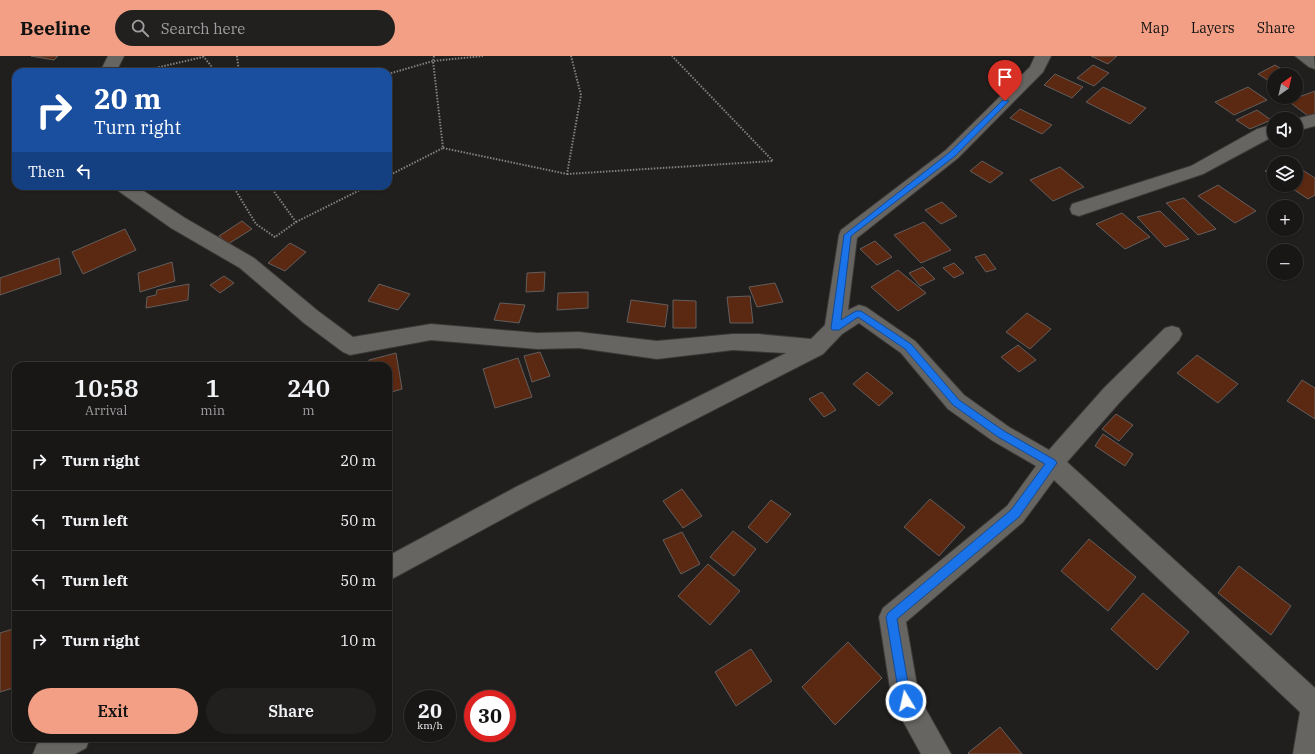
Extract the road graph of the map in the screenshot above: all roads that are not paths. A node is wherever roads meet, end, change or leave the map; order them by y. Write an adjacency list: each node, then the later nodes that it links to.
1 (116, 56): 5 (street)
2 (1043, 56): 11 (street)
3 (1302, 56): 4 (street)
4 (1315, 64)
5 (110, 68)
6 (1315, 120): 7 (street)
7 (1303, 123)
8 (1267, 132): 10 (street)
9 (129, 190): 13 (street)
10 (1079, 209)
11 (836, 328): 13 (street); 14 (street)
12 (1172, 334): 14 (street)
13 (816, 348): 15 (street)
14 (1052, 463): 16 (street); 19 (street)
15 (392, 567)
16 (1315, 707): 20 (street)
17 (69, 742): 18 (street)
18 (47, 754)
19 (937, 754)
20 (1307, 754)

